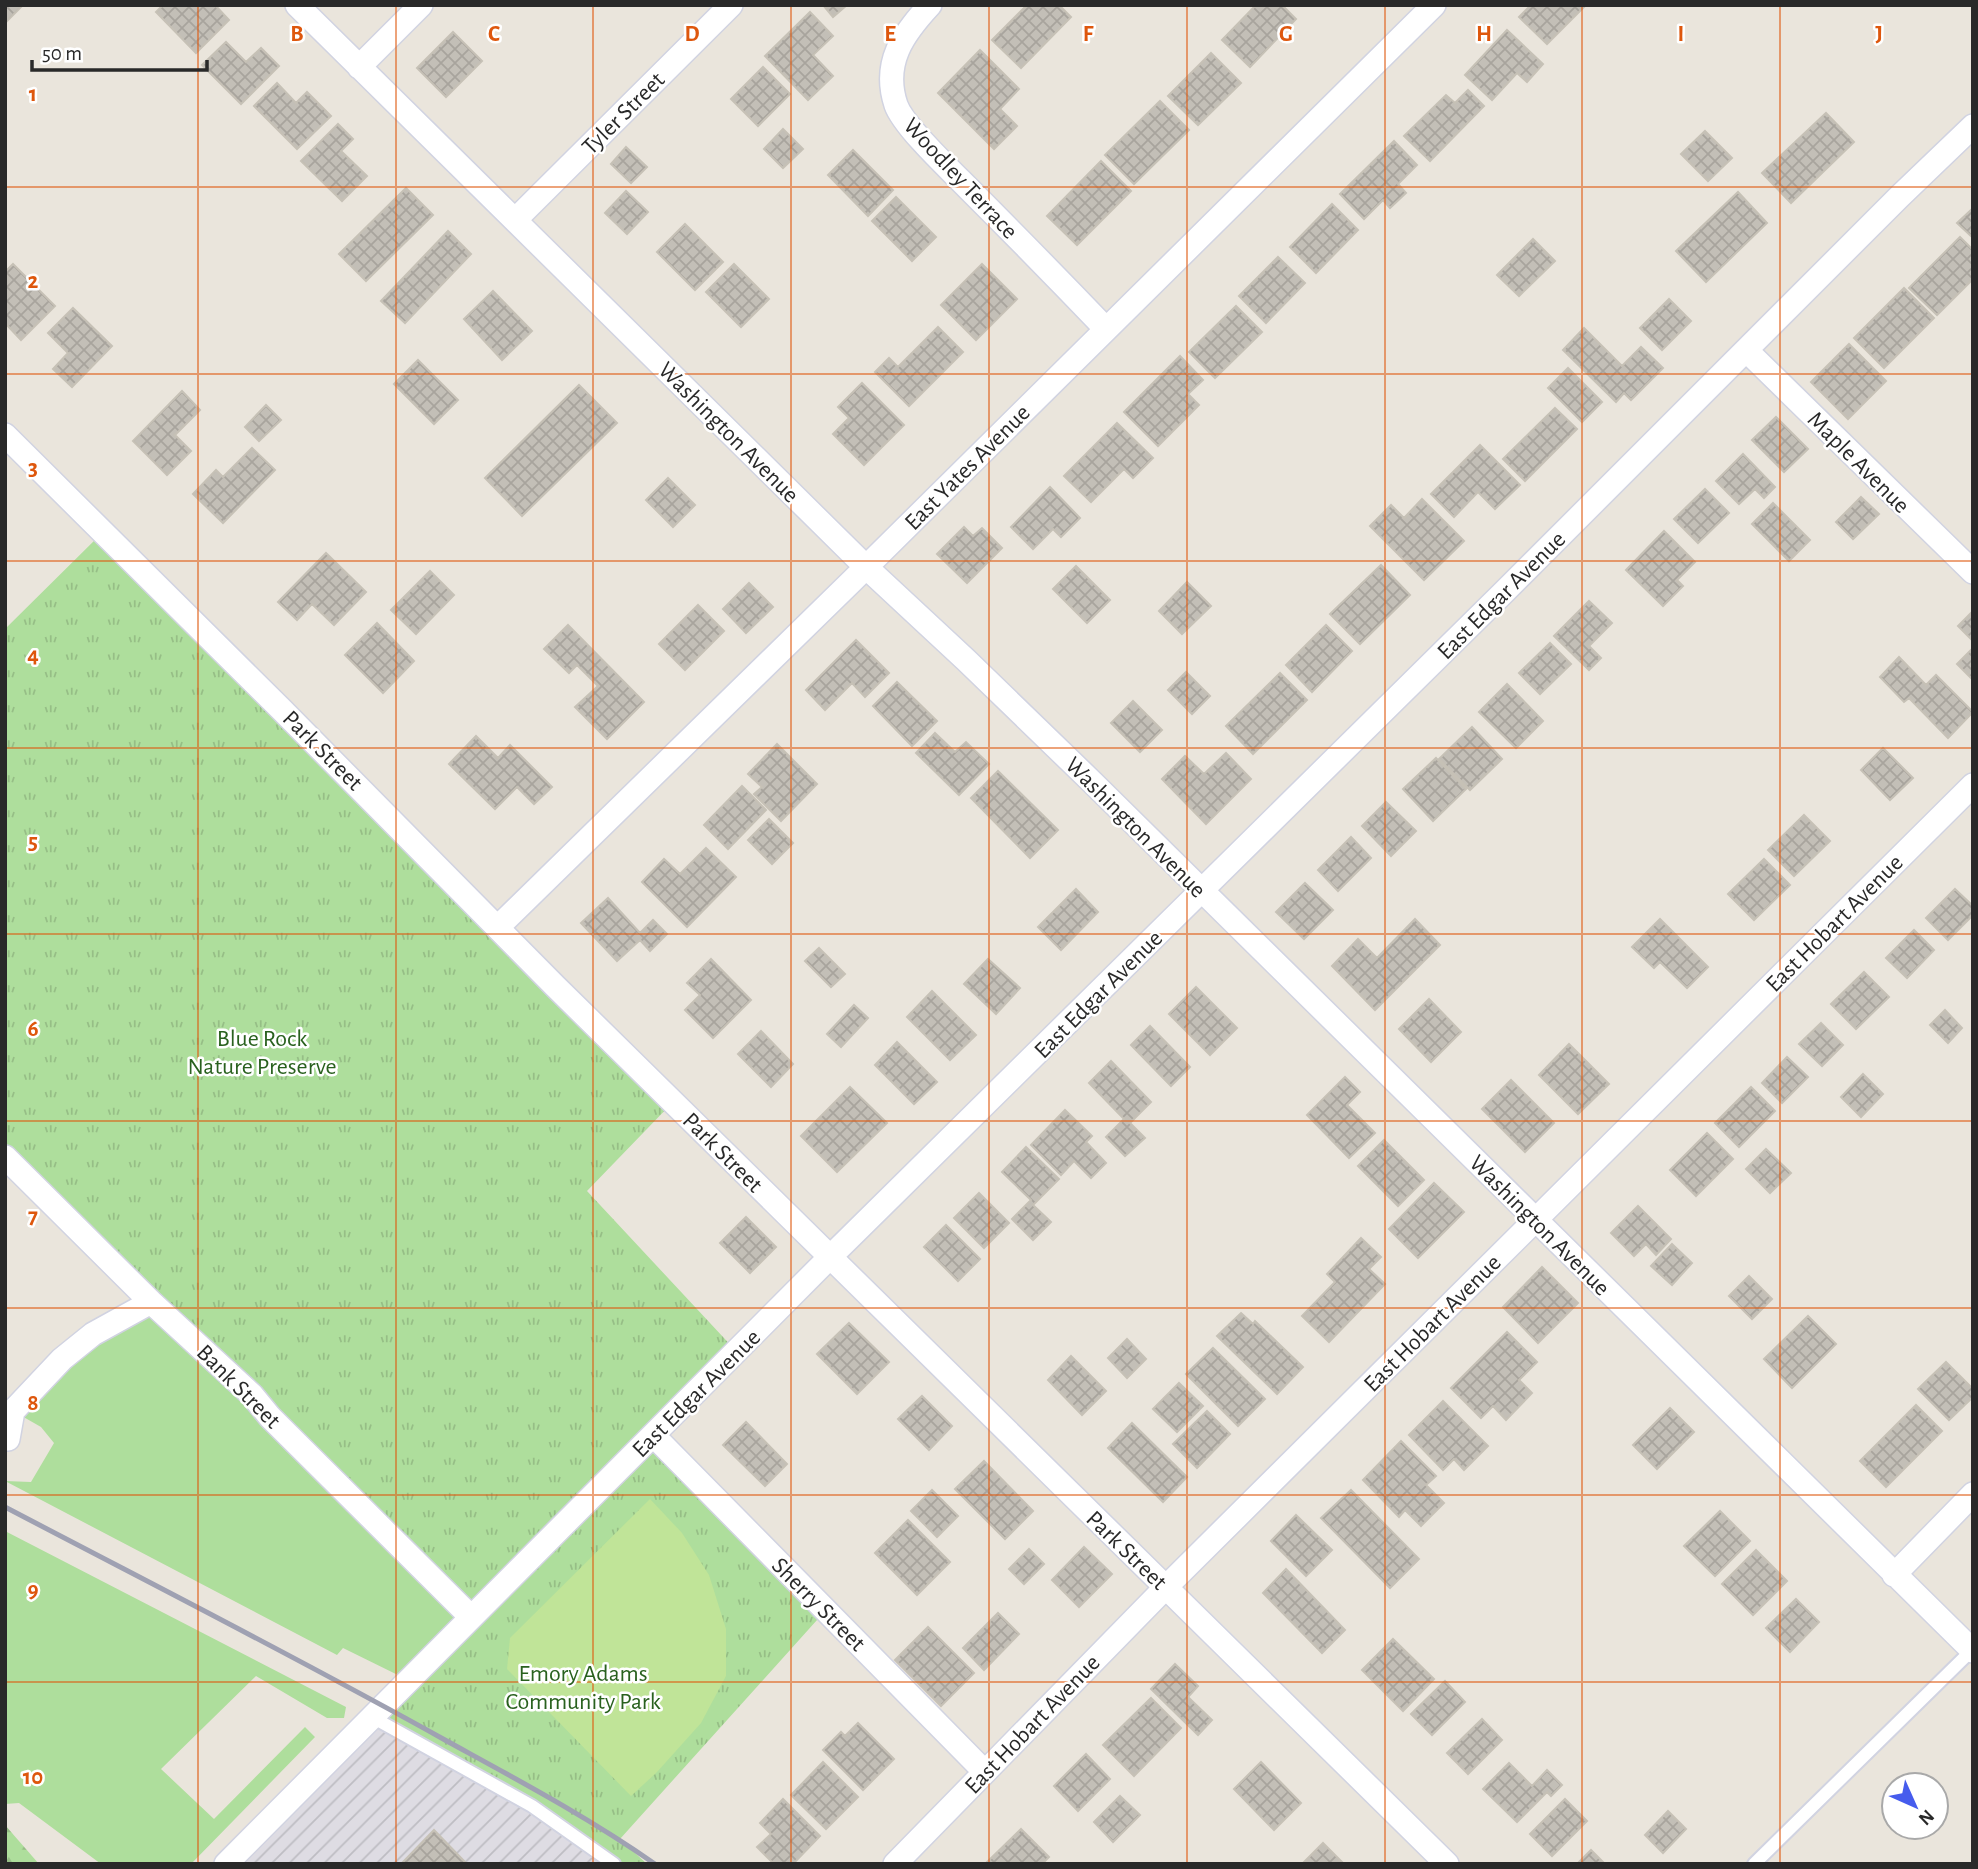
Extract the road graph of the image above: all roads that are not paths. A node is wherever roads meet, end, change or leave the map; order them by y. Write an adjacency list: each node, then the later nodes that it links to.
1 (297, 5): 6 (street, Washington Avenue)
2 (421, 5): 6 (street)
3 (731, 5): 8 (street, Tyler Street)
4 (930, 5): 9 (street, Woodley Terrace)
5 (1434, 5): 9 (street, East Yates Avenue)
6 (359, 67): 8 (street, Washington Avenue)
7 (1973, 126): 10 (street, East Edgar Avenue)
8 (514, 220): 12 (street, Washington Avenue)
9 (1107, 329): 12 (street, East Yates Avenue)
10 (1746, 350): 13 (street, Maple Avenue); 15 (street, East Edgar Avenue)
11 (5, 435): 16 (street, Park Street)
12 (866, 567): 15 (street, Washington Avenue); 16 (street, East Yates Avenue)
13 (1973, 572)
14 (1973, 785): 18 (street, East Hobart Avenue)
15 (1201, 892): 18 (street, Washington Avenue); 19 (street, East Edgar Avenue)
16 (498, 928): 19 (street, Park Street)
17 (5, 1157): 20 (street, Bank Street)
18 (1535, 1220): 24 (street, Washington Avenue); 25 (street, East Hobart Avenue)
19 (831, 1257): 21 (street, East Edgar Avenue); 25 (street, Park Street)
20 (151, 1301): 22 (street); 26 (street, Bank Street)
21 (654, 1436): 26 (street, East Edgar Avenue); 29 (street, Sherry Street)
22 (8, 1439)
23 (1973, 1494): 24 (street)
24 (1894, 1575): 27 (street, Washington Avenue)
25 (1166, 1587): 29 (street, East Hobart Avenue); 33 (street, Park Street)
26 (471, 1617): 28 (street, East Edgar Avenue)
27 (1972, 1650): 34 (lane)
28 (372, 1717): 30 (street, East Edgar Avenue); 31 (lane)
29 (985, 1772): 32 (street, East Hobart Avenue)
30 (226, 1864)
31 (614, 1864)
32 (895, 1864)
33 (1447, 1864)
34 (1754, 1864)

